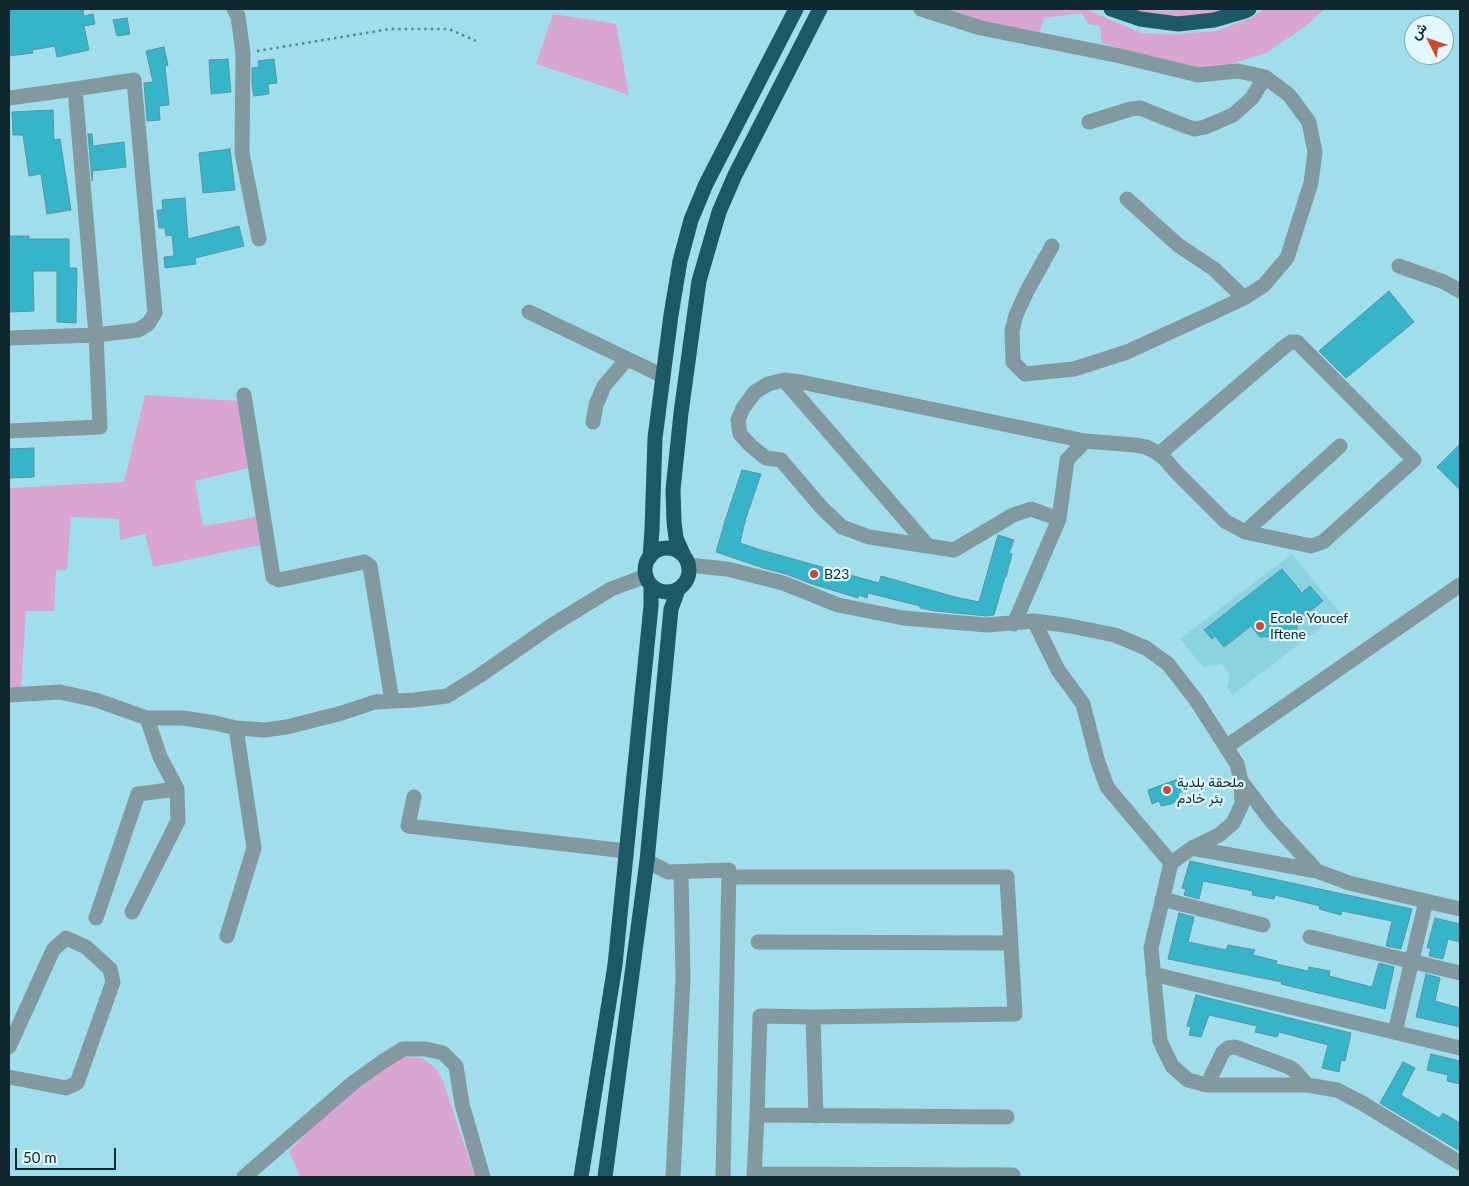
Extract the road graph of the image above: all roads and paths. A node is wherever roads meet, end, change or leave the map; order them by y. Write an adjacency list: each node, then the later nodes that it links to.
1 (234, 9): 8 (street)
2 (796, 9): 23 (highway)
3 (820, 9): 35 (highway)
4 (921, 9): 9 (street)
5 (1111, 9): 6 (highway)
6 (1249, 9)
7 (476, 41): 8 (path)
8 (243, 53): 14 (street)
9 (1265, 77): 12 (street); 18 (street)
10 (75, 88): 11 (street); 20 (street); 20 (street)
11 (9, 98)
12 (1089, 122)
13 (1127, 199): 18 (street)
14 (259, 239)
15 (1052, 246): 18 (street)
16 (1399, 266): 17 (street)
17 (1460, 291)
18 (1244, 298)
19 (529, 312): 22 (street)
20 (96, 335): 21 (street); 27 (street)
21 (9, 338)
22 (627, 360): 23 (street); 26 (street)
23 (663, 376): 34 (highway)
24 (784, 380): 28 (street); 33 (street); 33 (street)
25 (244, 395): 42 (street)
26 (593, 422)
27 (9, 431)
28 (1085, 441): 30 (street); 31 (street)
29 (1340, 446): 32 (street)
30 (1159, 454): 32 (street); 32 (street)
31 (1059, 519): 33 (street); 40 (street)
32 (1244, 532)
33 (928, 546)
34 (650, 558): 35 (highway); 36 (highway)
35 (686, 560): 38 (highway); 40 (street)
36 (648, 581): 38 (highway); 42 (street); 50 (highway)
37 (1460, 585): 45 (street)
38 (678, 590): 51 (highway)
39 (1034, 621): 40 (street); 45 (street); 52 (street)
40 (1014, 624)
41 (9, 695): 43 (street)
42 (392, 701): 44 (street)
43 (147, 718): 44 (street); 47 (street)
44 (236, 728): 62 (street)
45 (1226, 747): 46 (street)
46 (1241, 781): 49 (street); 53 (street)
47 (177, 789): 59 (street); 60 (street)
48 (414, 797): 50 (street)
49 (1192, 848): 52 (street); 53 (street)
50 (626, 851): 84 (highway)
51 (647, 861): 54 (street); 85 (highway)
52 (1171, 862): 56 (street)
53 (1317, 871): 57 (street)
54 (681, 872): 55 (street); 86 (street)
55 (729, 876): 65 (street); 87 (street)
56 (1162, 899): 61 (street); 68 (street)
57 (1426, 901): 58 (street); 66 (street)
58 (1460, 909)
59 (132, 912)
60 (96, 918)
61 (1263, 925)
62 (227, 936)
63 (1310, 937): 66 (street)
64 (758, 942): 65 (street)
65 (1010, 942): 69 (street)
66 (1412, 961): 67 (street); 70 (street)
67 (1460, 973)
68 (1154, 974): 70 (street); 74 (street)
69 (813, 1018): 76 (street); 77 (street)
70 (1395, 1032): 72 (street)
71 (9, 1047): 73 (street)
72 (1460, 1048)
73 (9, 1077)
74 (1207, 1085): 75 (street); 75 (street)
75 (1307, 1085): 79 (street)
76 (757, 1115): 77 (street); 81 (street)
77 (816, 1116): 78 (street)
78 (1007, 1117)
79 (1460, 1163)
80 (1013, 1175): 81 (street)
81 (754, 1176)
82 (244, 1177): 83 (street)
83 (483, 1177)
84 (581, 1177)
85 (605, 1177)
86 (673, 1177)
87 (723, 1177)

